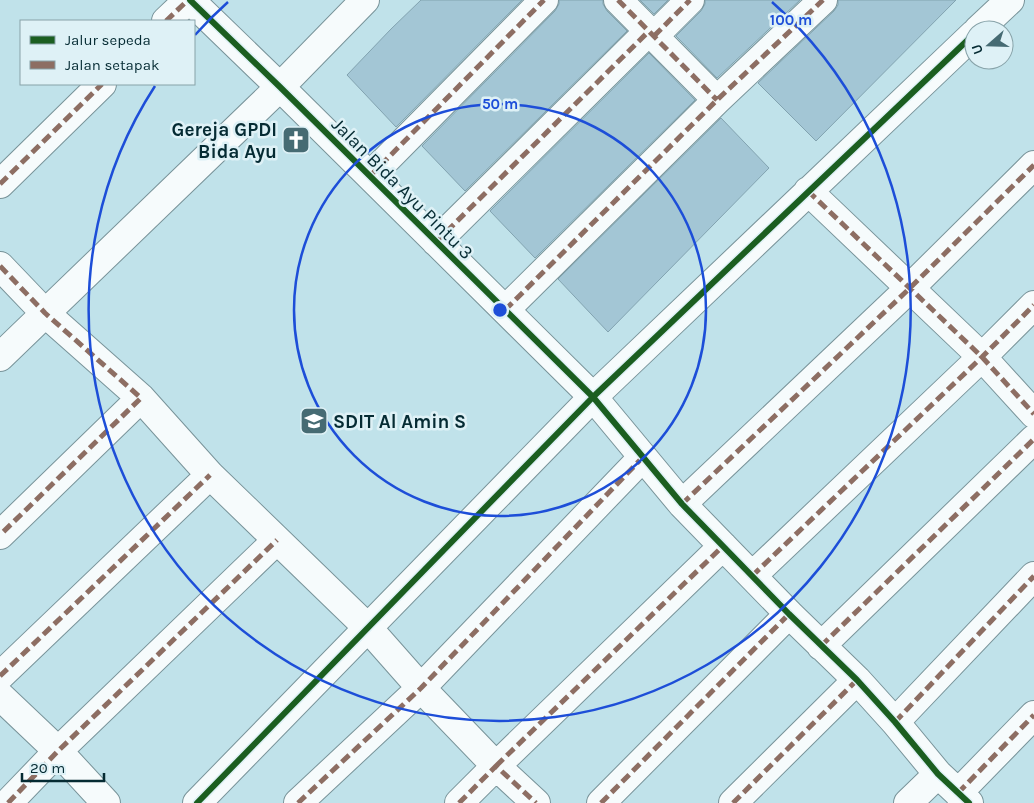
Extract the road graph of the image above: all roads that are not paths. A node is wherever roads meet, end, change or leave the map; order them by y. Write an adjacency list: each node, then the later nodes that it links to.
1 (365, 0): 13 (street)
2 (544, 0): 16 (street)
3 (618, 0): 10 (street)
4 (690, 0): 10 (street)
5 (823, 0): 14 (street)
6 (1010, 0): 9 (street)
7 (192, 1): 8 (street); 13 (street, Jalan Bida Ayu Pintu 3)
8 (167, 20)
9 (989, 20)
10 (652, 33): 14 (street); 19 (street)
11 (964, 44): 18 (street)
12 (101, 85): 17 (street)
13 (280, 87): 16 (street, Jalan Bida Ayu Pintu 3); 24 (street)
14 (717, 100): 23 (street)
15 (1034, 165): 21 (street)
16 (370, 176): 19 (street, Jalan Bida Ayu Pintu 3)
17 (0, 184)
18 (808, 192): 21 (street); 27 (street)
19 (436, 242): 23 (street, Jalan Bida Ayu Pintu 3)
20 (0, 266): 24 (street)
21 (910, 288): 26 (street); 33 (street)
22 (1034, 305): 26 (street)
23 (505, 310): 27 (street, Jalan Bida Ayu Pintu 3)
24 (45, 313): 25 (street); 28 (street)
25 (0, 357)
26 (982, 357): 29 (street); 37 (street)
27 (593, 397): 31 (street, Jalan Bida Ayu Pintu 3); 40 (street)
28 (141, 398): 32 (street); 34 (street)
29 (1034, 414)
30 (1034, 439): 41 (street)
31 (643, 457): 33 (street, Jalan Bida Ayu Pintu 3); 44 (street)
32 (210, 475): 35 (street); 42 (street)
33 (682, 504): 36 (street, Jalan Bida Ayu Pintu 3)
34 (0, 535)
35 (277, 540): 40 (street); 48 (street)
36 (723, 546): 37 (street, Jalan Bida Ayu Pintu 3); 49 (street)
37 (752, 576): 39 (street, Jalan Bida Ayu Pintu 3)
38 (1034, 576): 47 (street)
39 (788, 614): 41 (street, Jalan Bida Ayu Pintu 3); 58 (street)
40 (368, 628): 44 (street); 54 (street)
41 (821, 646): 43 (street, Jalan Bida Ayu Pintu 3)
42 (0, 676)
43 (857, 680): 47 (street, Jalan Bida Ayu Pintu 3); 59 (street)
44 (421, 688): 49 (street); 55 (street)
45 (0, 696): 48 (street)
46 (1034, 715): 51 (street)
47 (895, 722): 50 (street, Jalan Bida Ayu Pintu 3)
48 (58, 751): 52 (street); 53 (street)
49 (496, 766): 56 (street); 57 (street)
50 (938, 774): 51 (street, Jalan Bida Ayu Pintu 3); 60 (street)
51 (963, 798)
52 (8, 803)
53 (106, 803)
54 (197, 803)
55 (298, 803)
56 (458, 803)
57 (536, 803)
58 (601, 803)
59 (733, 803)
60 (908, 803)

